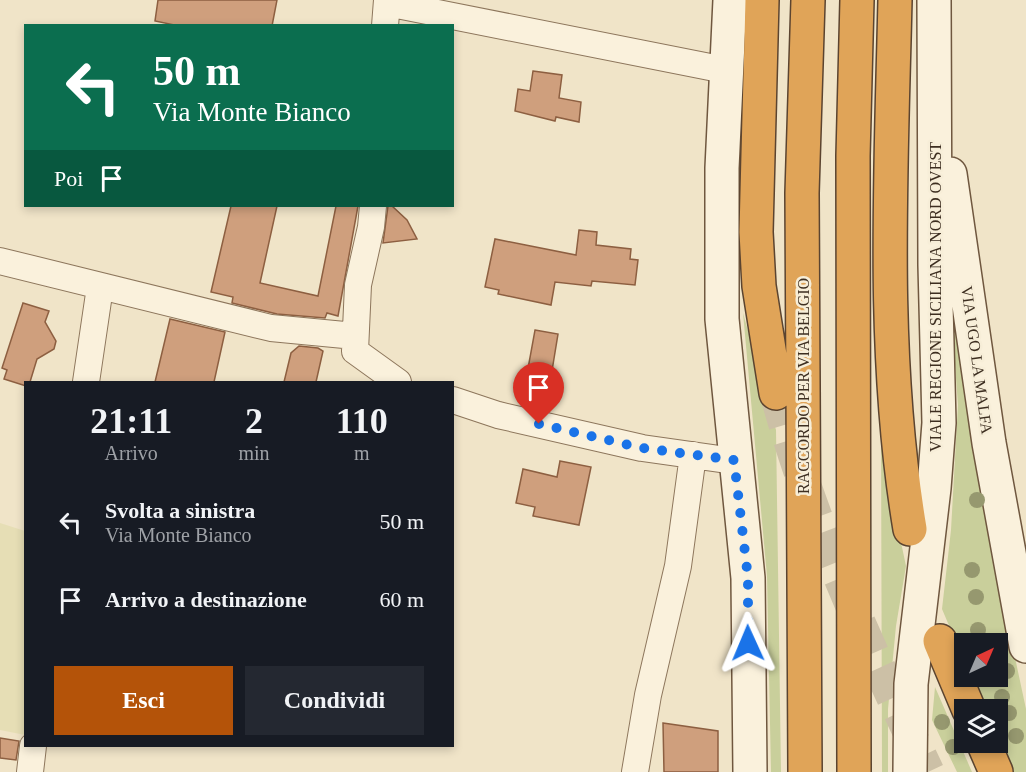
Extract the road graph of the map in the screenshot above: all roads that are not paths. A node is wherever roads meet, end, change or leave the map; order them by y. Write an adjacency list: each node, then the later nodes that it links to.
1 (729, 0): 8 (street)
2 (762, 0): 16 (highway)
3 (808, 0): 29 (highway, RACCORDO PER VIA BELGIO)
4 (857, 0): 30 (highway)
5 (895, 0): 20 (highway)
6 (934, 0): 9 (street, VIALE REGIONE SICILIANA NORD OVEST)
7 (386, 9): 8 (street)
8 (725, 70): 19 (street)
9 (933, 73): 22 (street, VIA UGO LA MALFA); 31 (street, VIALE REGIONE SICILIANA NORD OVEST)
10 (373, 207): 13 (street)
11 (0, 261): 12 (street)
12 (100, 287): 13 (street); 14 (street)
13 (355, 336): 15 (street)
14 (86, 381)
15 (397, 381)
16 (776, 393)
17 (454, 400): 18 (street)
18 (693, 455): 19 (street); 27 (street)
19 (734, 460): 28 (street)
20 (910, 529)
21 (940, 641): 23 (highway)
22 (1026, 646)
23 (964, 699)
24 (33, 747): 26 (street)
25 (988, 753): 32 (highway)
26 (30, 772)
27 (636, 772)
28 (750, 772)
29 (805, 772)
30 (854, 772)
31 (910, 772)
32 (996, 772)

